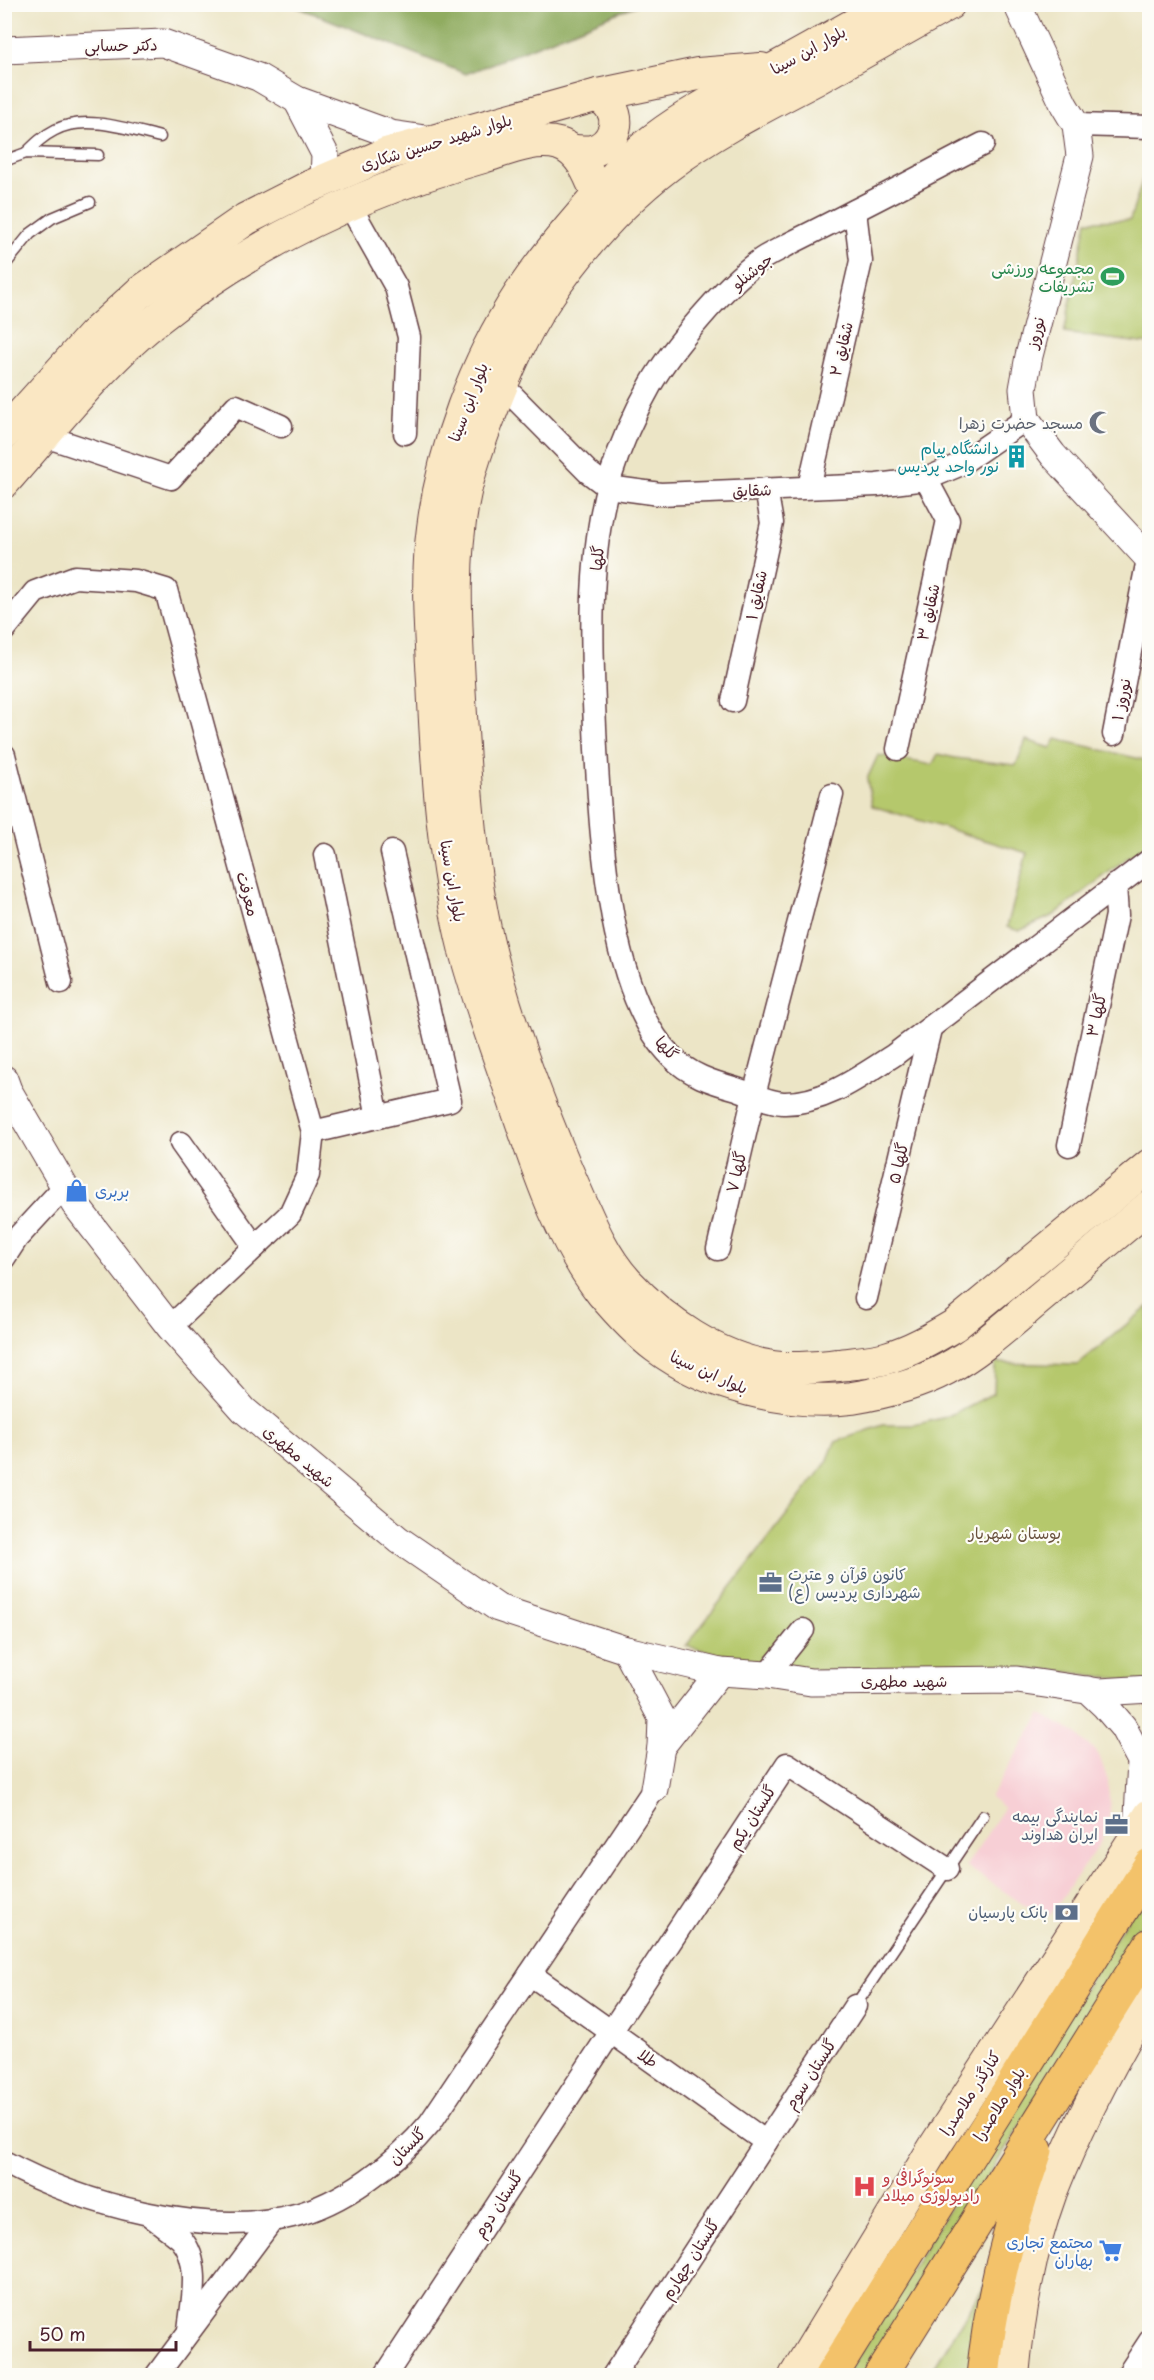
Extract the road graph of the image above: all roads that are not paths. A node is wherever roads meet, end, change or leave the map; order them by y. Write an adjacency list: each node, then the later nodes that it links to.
1 (890, 4): 5 (main road, بلوار ابن سینا)
2 (949, 4): 19 (main road, بلوار ابن سینا)
3 (1017, 4): 8 (street, نوروز)
4 (4, 50): 7 (street, دکتر حسابی)
5 (777, 67): 6 (main road, بلوار شهید حسین شکاری); 19 (main road, بلوار ابن سینا)
6 (598, 95): 11 (main road, بلوار شهید حسین شکاری); 13 (main road)
7 (297, 100): 11 (street, دکتر حسابی); 17 (street)
8 (1076, 125): 9 (street); 24 (street, نوروز)
9 (1149, 127)
10 (159, 137): 14 (lane)
11 (433, 140): 17 (main road, بلوار شهید حسین شکاری)
12 (983, 144): 21 (street, جوشنلو)
13 (573, 151): 19 (main road); 20 (main road, بلوار شهید حسین شکاری)
14 (26, 153): 15 (lane); 16 (lane)
15 (98, 155)
16 (4, 161)
17 (324, 180): 27 (main road, بلوار شهید حسین شکاری)
18 (90, 202): 22 (lane)
19 (608, 202): 23 (main road, بلوار ابن سینا); 55 (main road, بلوار ابن سینا)
20 (349, 204): 26 (street); 28 (main road, بلوار شهید حسین شکاری)
21 (855, 211): 31 (street, جوشنلو); 32 (street, شقایق ۲)
22 (4, 266)
23 (502, 385): 31 (street); 53 (main road, بلوار ابن سینا)
24 (1026, 419): 29 (street, شقایق); 34 (street)
25 (281, 426): 28 (street)
26 (405, 433)
27 (4, 434)
28 (45, 436): 30 (main road, بلوار شهید حسین شکاری)
29 (926, 479): 32 (street, شقایق); 38 (street, شقایق ۳)
30 (4, 482)
31 (608, 487): 33 (street, شقایق); 48 (street, گلها)
32 (809, 487): 33 (street, شقایق)
33 (766, 489): 36 (street, شقایق ۱)
34 (1149, 560): 37 (street, نوروز ۱)
35 (4, 630): 50 (street, معرفت)
36 (733, 701)
37 (1114, 734)
38 (898, 749)
39 (4, 755): 45 (street)
40 (832, 795): 48 (street, گلها ۷)
41 (392, 852): 49 (street)
42 (325, 855): 49 (street)
43 (1149, 860): 44 (street, گلها)
44 (1115, 885): 46 (street, گلها); 52 (street, گلها ۳)
45 (61, 982)
46 (930, 1029): 48 (street, گلها); 59 (street, گلها ۵)
47 (4, 1079): 54 (street, شهید مطهری)
48 (754, 1095): 57 (street, گلها ۷)
49 (378, 1117): 50 (street)
50 (313, 1132): 56 (street, معرفت)
51 (181, 1143): 56 (street)
52 (1069, 1145)
53 (1149, 1165)
54 (65, 1186): 58 (street); 60 (street, شهید مطهری)
55 (1149, 1206)
56 (255, 1247): 60 (street, معرفت)
57 (718, 1249)
58 (4, 1258)
59 (866, 1298)
60 (170, 1327): 62 (street, شهید مطهری)
61 (803, 1630): 64 (street)
62 (626, 1650): 63 (street, شهید مطهری); 67 (street)
63 (720, 1672): 64 (street, شهید مطهری); 67 (street)
64 (767, 1675): 66 (street, شهید مطهری)
65 (1149, 1689): 66 (street, شهید مطهری)
66 (1088, 1690): 70 (street)
67 (661, 1747): 68 (street)
68 (654, 1789): 74 (street, گلستان)
69 (983, 1816): 72 (lane)
70 (1143, 1824): 89 (main road, کنارگذر ملاصدرا)
71 (1149, 1865): 90 (main road, بلوار ملاصدرا)
72 (947, 1869): 77 (lane); 78 (street, گلستان یکم)
73 (1149, 1945): 79 (main road)
74 (530, 1974): 78 (street, طلا); 83 (street, گلستان)
75 (1149, 1982): 79 (main road)
76 (1149, 1996): 93 (main road)
77 (855, 2006): 80 (street, گلستان سوم)
78 (611, 2032): 80 (street, طلا); 87 (street, گلستان دوم)
79 (1058, 2090): 91 (main road); 92 (main road)
80 (766, 2142): 88 (street, گلستان چهارم)
81 (4, 2162): 82 (street, گلستان)
82 (147, 2214): 83 (street, گلستان); 84 (street)
83 (273, 2219): 84 (street)
84 (189, 2330): 86 (street)
85 (1149, 2341): 94 (street)
86 (156, 2376)
87 (385, 2376)
88 (613, 2376)
89 (795, 2376)
90 (831, 2376)
91 (880, 2376)
92 (983, 2376)
93 (1012, 2376)
94 (1127, 2376)

